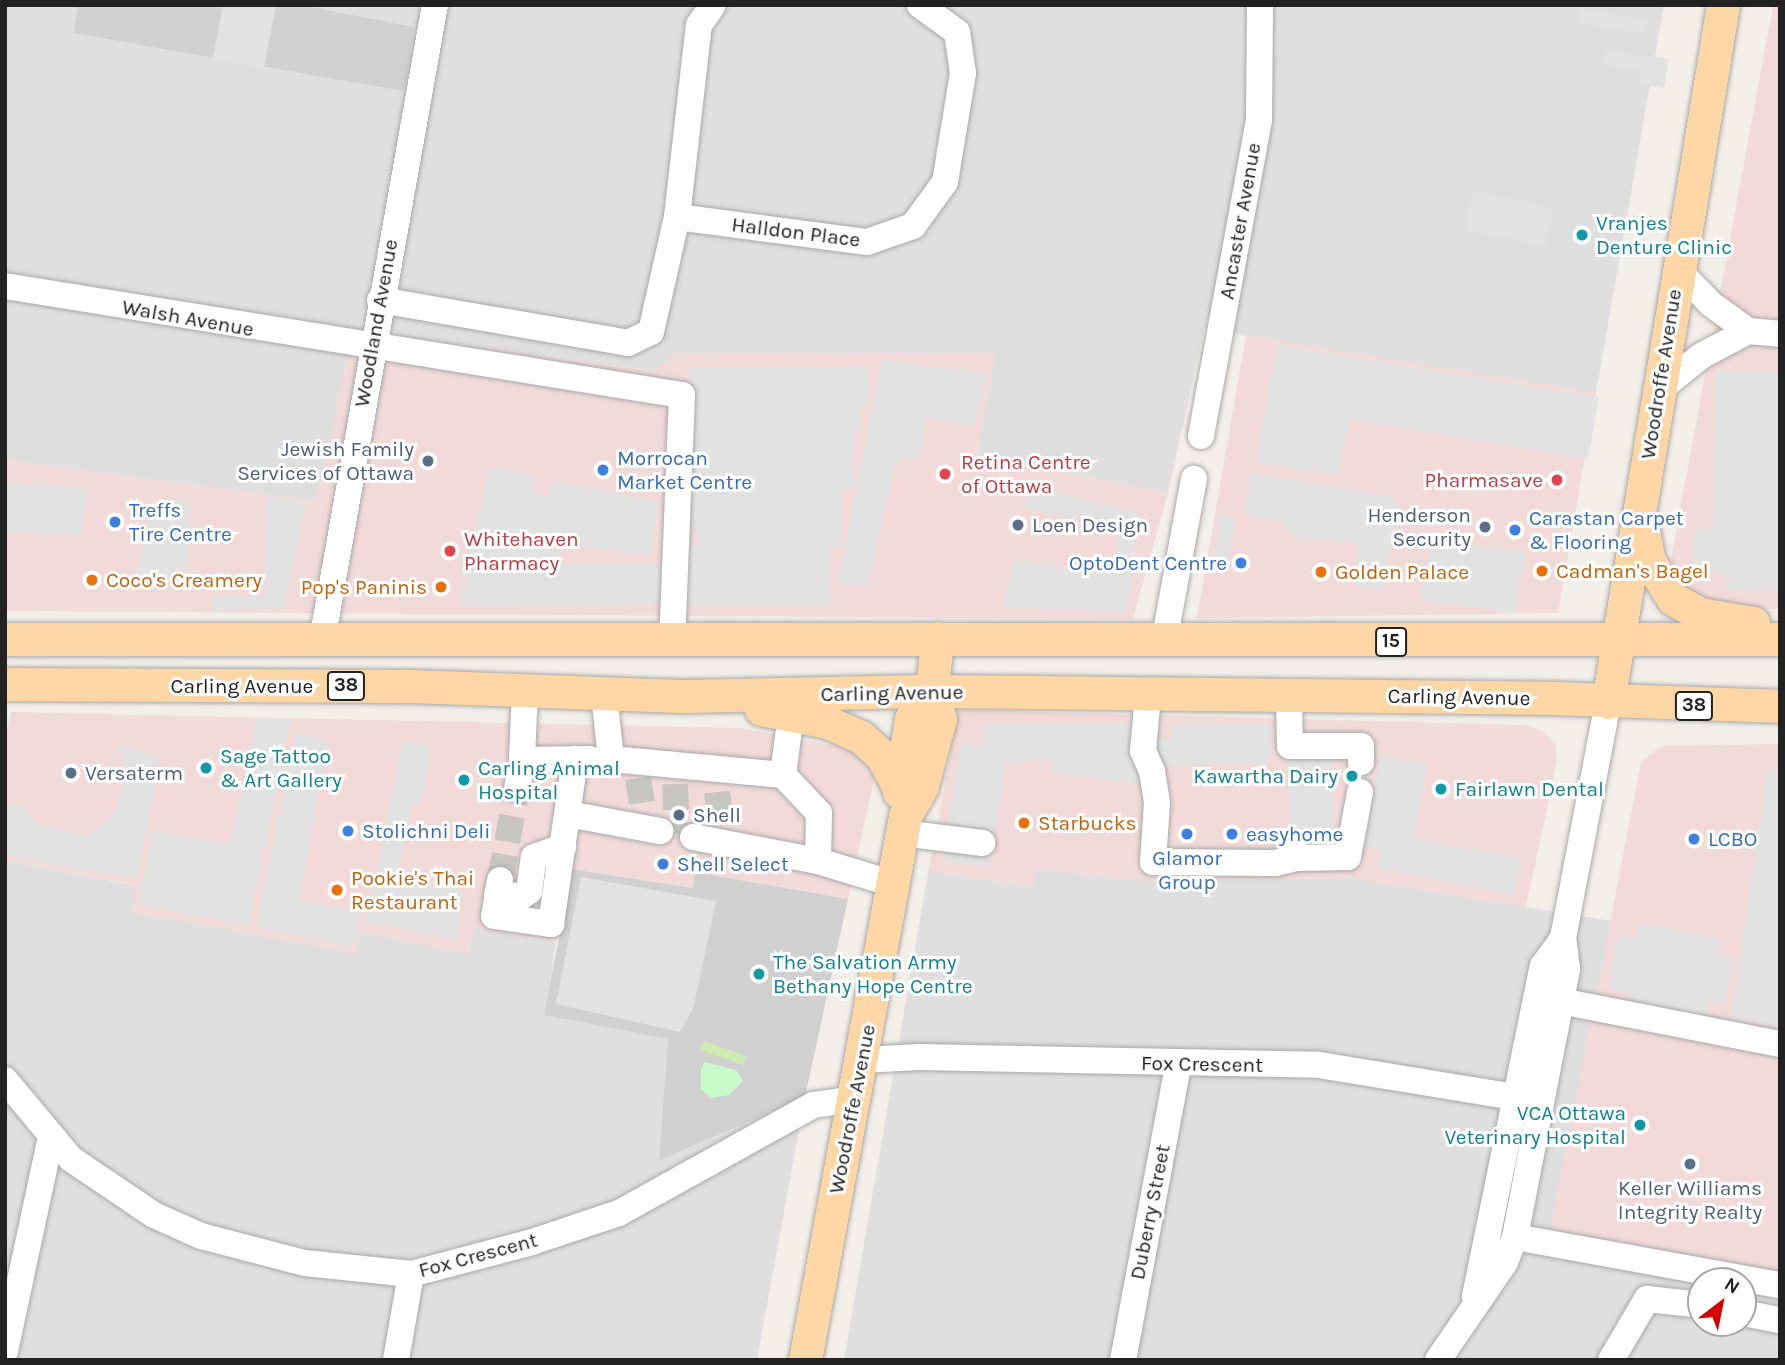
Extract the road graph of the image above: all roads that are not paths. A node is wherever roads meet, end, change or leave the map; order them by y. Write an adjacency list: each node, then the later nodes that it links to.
1 (435, 5): 9 (street, Woodland Avenue)
2 (713, 5): 6 (street)
3 (920, 5): 6 (street, Halldon Place)
4 (1260, 5): 14 (street, Ancaster Avenue)
5 (1723, 5): 7 (main road, Woodroffe Avenue)
6 (677, 217): 9 (street)
7 (1678, 270): 10 (street); 13 (main road, Woodroffe Avenue)
8 (5, 286): 12 (street, Walsh Avenue)
9 (380, 300): 12 (street, Woodland Avenue)
10 (1748, 331): 11 (street); 13 (street)
11 (1780, 334)
12 (371, 348): 21 (street, Woodland Avenue); 22 (street, Walsh Avenue)
13 (1657, 392): 16 (main road, Woodroffe Avenue)
14 (1201, 436)
15 (1194, 479): 24 (street)
16 (1639, 513): 17 (main road); 23 (main road, Woodroffe Avenue)
17 (1780, 626)
18 (937, 638): 22 (main road, 38); 24 (main road, 15); 27 (main road, Woodroffe Avenue)
19 (5, 639): 21 (main road, 38)
20 (1780, 639): 23 (main road)
21 (322, 640): 22 (main road, 38)
22 (672, 641)
23 (1618, 641): 24 (main road, 15); 32 (main road, Woodroffe Avenue)
24 (1164, 642)
25 (5, 684): 26 (main road, Carling Avenue / 38)
26 (525, 690): 28 (main road, Carling Avenue / 38); 36 (street)
27 (932, 691): 29 (main road, Carling Avenue); 31 (main road, Carling Avenue / 38); 43 (main road, Woodroffe Avenue)
28 (604, 694): 31 (main road, Carling Avenue / 38); 41 (street)
29 (1148, 695): 30 (main road, Carling Avenue); 40 (street)
30 (1289, 695): 32 (main road, Carling Avenue); 37 (street)
31 (687, 696): 34 (main road)
32 (1608, 702): 33 (main road, Carling Avenue / 38); 50 (street)
33 (1780, 706)
34 (791, 714): 38 (street); 43 (main road)
35 (575, 759): 36 (street); 41 (street); 44 (street)
36 (522, 760): 39 (street)
37 (1361, 762)
38 (783, 775): 42 (street); 48 (street)
39 (517, 789)
40 (1360, 792)
41 (639, 793): 42 (street); 44 (street)
42 (719, 805): 45 (street); 48 (street)
43 (901, 812): 46 (street); 49 (main road, Woodroffe Avenue)
44 (568, 814): 47 (street)
45 (693, 837)
46 (982, 843)
47 (563, 847): 47 (street)
48 (818, 860): 49 (street)
49 (892, 884): 52 (main road, Woodroffe Avenue)
50 (1548, 998): 51 (street); 56 (street)
51 (1780, 1044)
52 (862, 1060): 53 (street, Fox Crescent); 55 (main road, Woodroffe Avenue)
53 (1178, 1065): 56 (street, Fox Crescent); 68 (street, Duberry Street)
54 (5, 1080): 57 (street, Fox Crescent)
55 (855, 1099): 59 (street, Fox Crescent); 67 (main road, Woodroffe Avenue)
56 (1527, 1100): 58 (street); 62 (street)
57 (51, 1137): 59 (street, Fox Crescent); 65 (street)
58 (1515, 1237): 60 (street); 62 (street)
59 (411, 1274): 66 (street)
60 (1780, 1285)
61 (1687, 1303): 70 (street)
62 (1473, 1305): 69 (street)
63 (1757, 1316): 64 (street)
64 (1780, 1320)
65 (5, 1351)
66 (396, 1360)
67 (805, 1360)
68 (1123, 1360)
69 (1438, 1360)
70 (1611, 1360)

